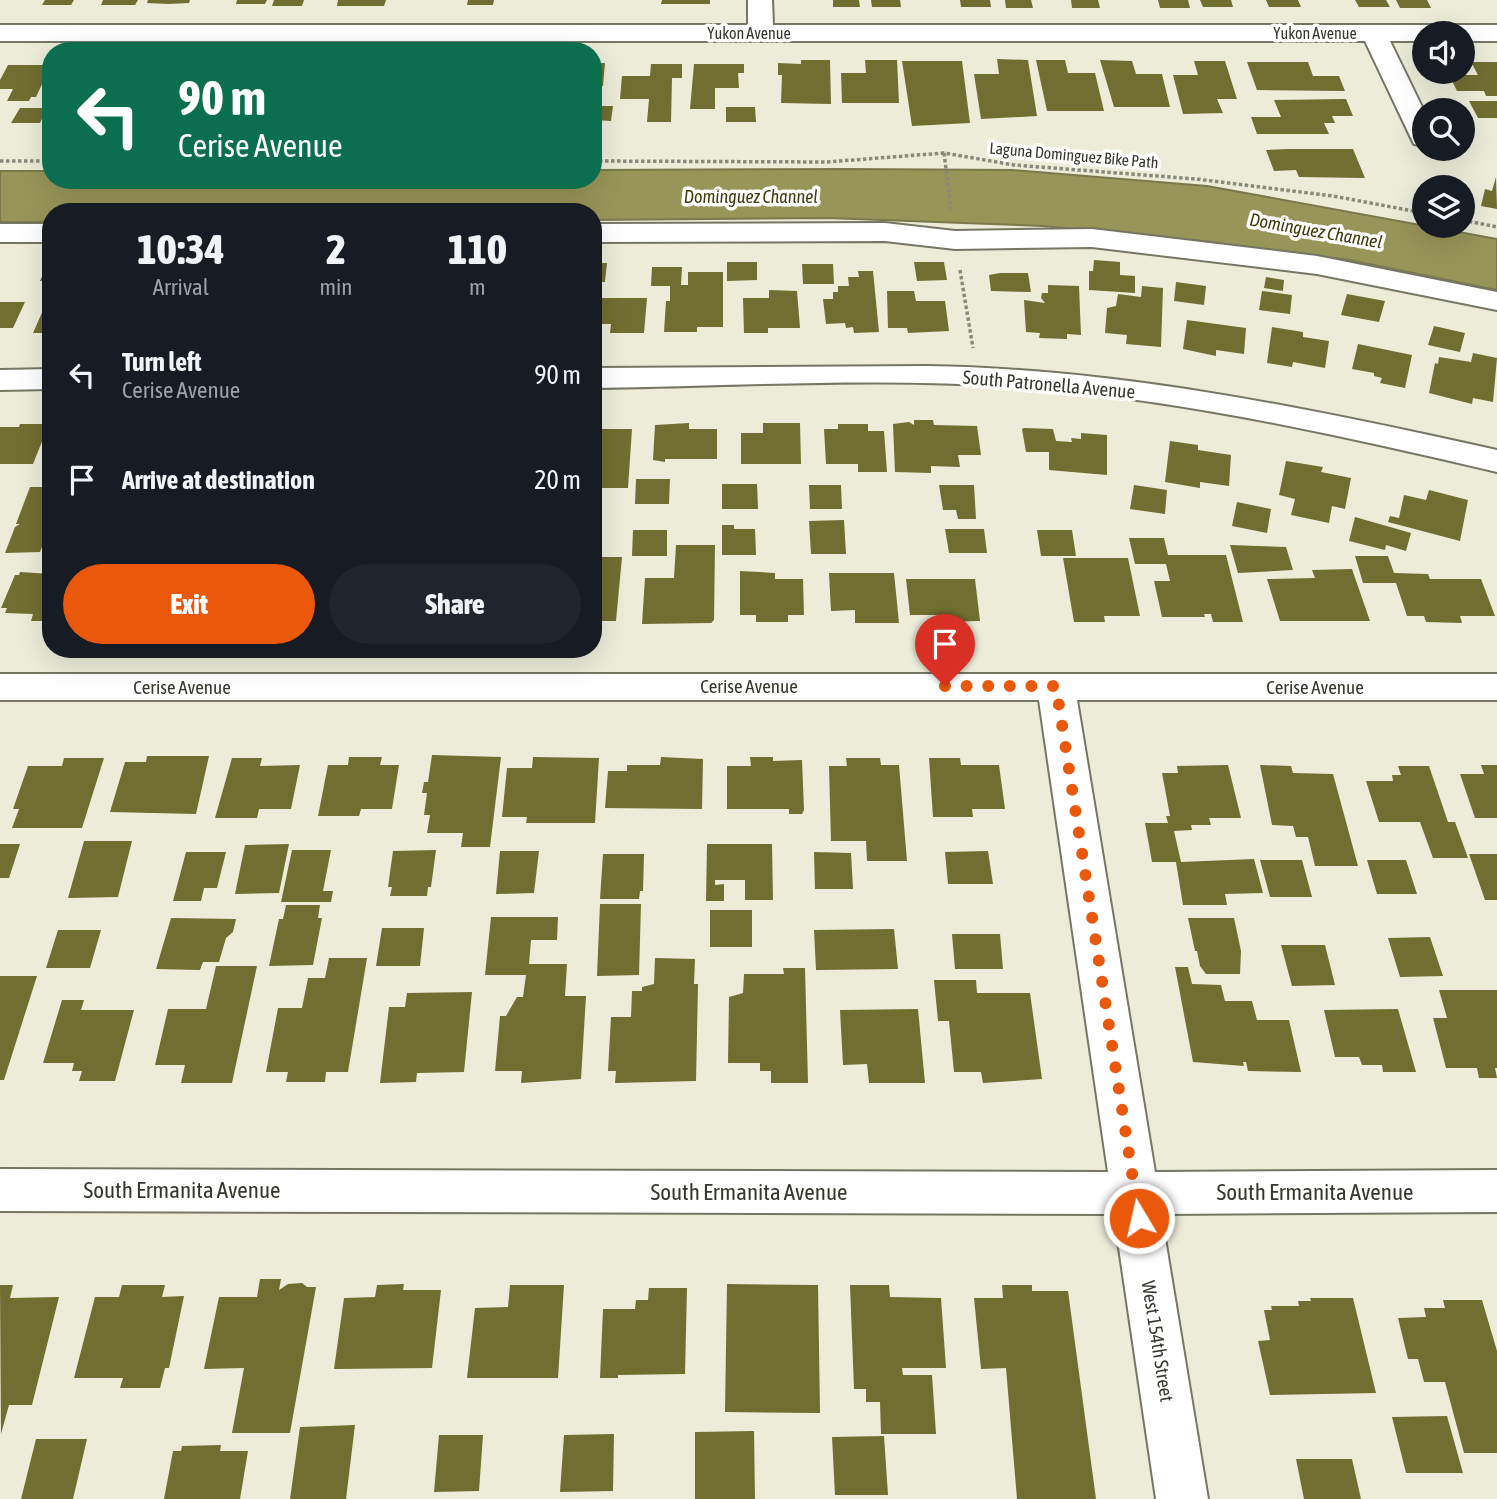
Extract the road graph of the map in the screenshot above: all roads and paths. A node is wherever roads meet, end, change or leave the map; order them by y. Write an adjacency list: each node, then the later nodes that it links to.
1 (760, 0): 3 (street)
2 (0, 33): 3 (street, Yukon Avenue)
3 (761, 33): 4 (street, Yukon Avenue)
4 (1374, 33): 5 (street, Yukon Avenue); 6 (street)
5 (1497, 33)
6 (1412, 112)
7 (944, 153): 10 (path, Laguna Dominguez Bike Path); 11 (path, Laguna Dominguez Bike Path); 17 (path)
8 (0, 161): 9 (path)
9 (42, 161)
10 (602, 161)
11 (1412, 211)
12 (1475, 222): 13 (path)
13 (1497, 227)
14 (0, 233): 15 (street)
15 (42, 233)
16 (602, 233): 17 (street)
17 (955, 239): 18 (street); 19 (path)
18 (1497, 302)
19 (976, 376): 20 (street, South Patronella Avenue); 23 (street, South Patronella Avenue)
20 (602, 377)
21 (42, 379): 22 (street)
22 (0, 380)
23 (1497, 461)
24 (1056, 686): 25 (street, Cerise Avenue); 26 (street, Cerise Avenue); 29 (street, West 154th Street)
25 (0, 687)
26 (1497, 687)
27 (0, 1190): 29 (street, South Ermanita Avenue)
28 (1497, 1191): 29 (street, South Ermanita Avenue)
29 (1135, 1193): 30 (street, West 154th Street)
30 (1182, 1499)

